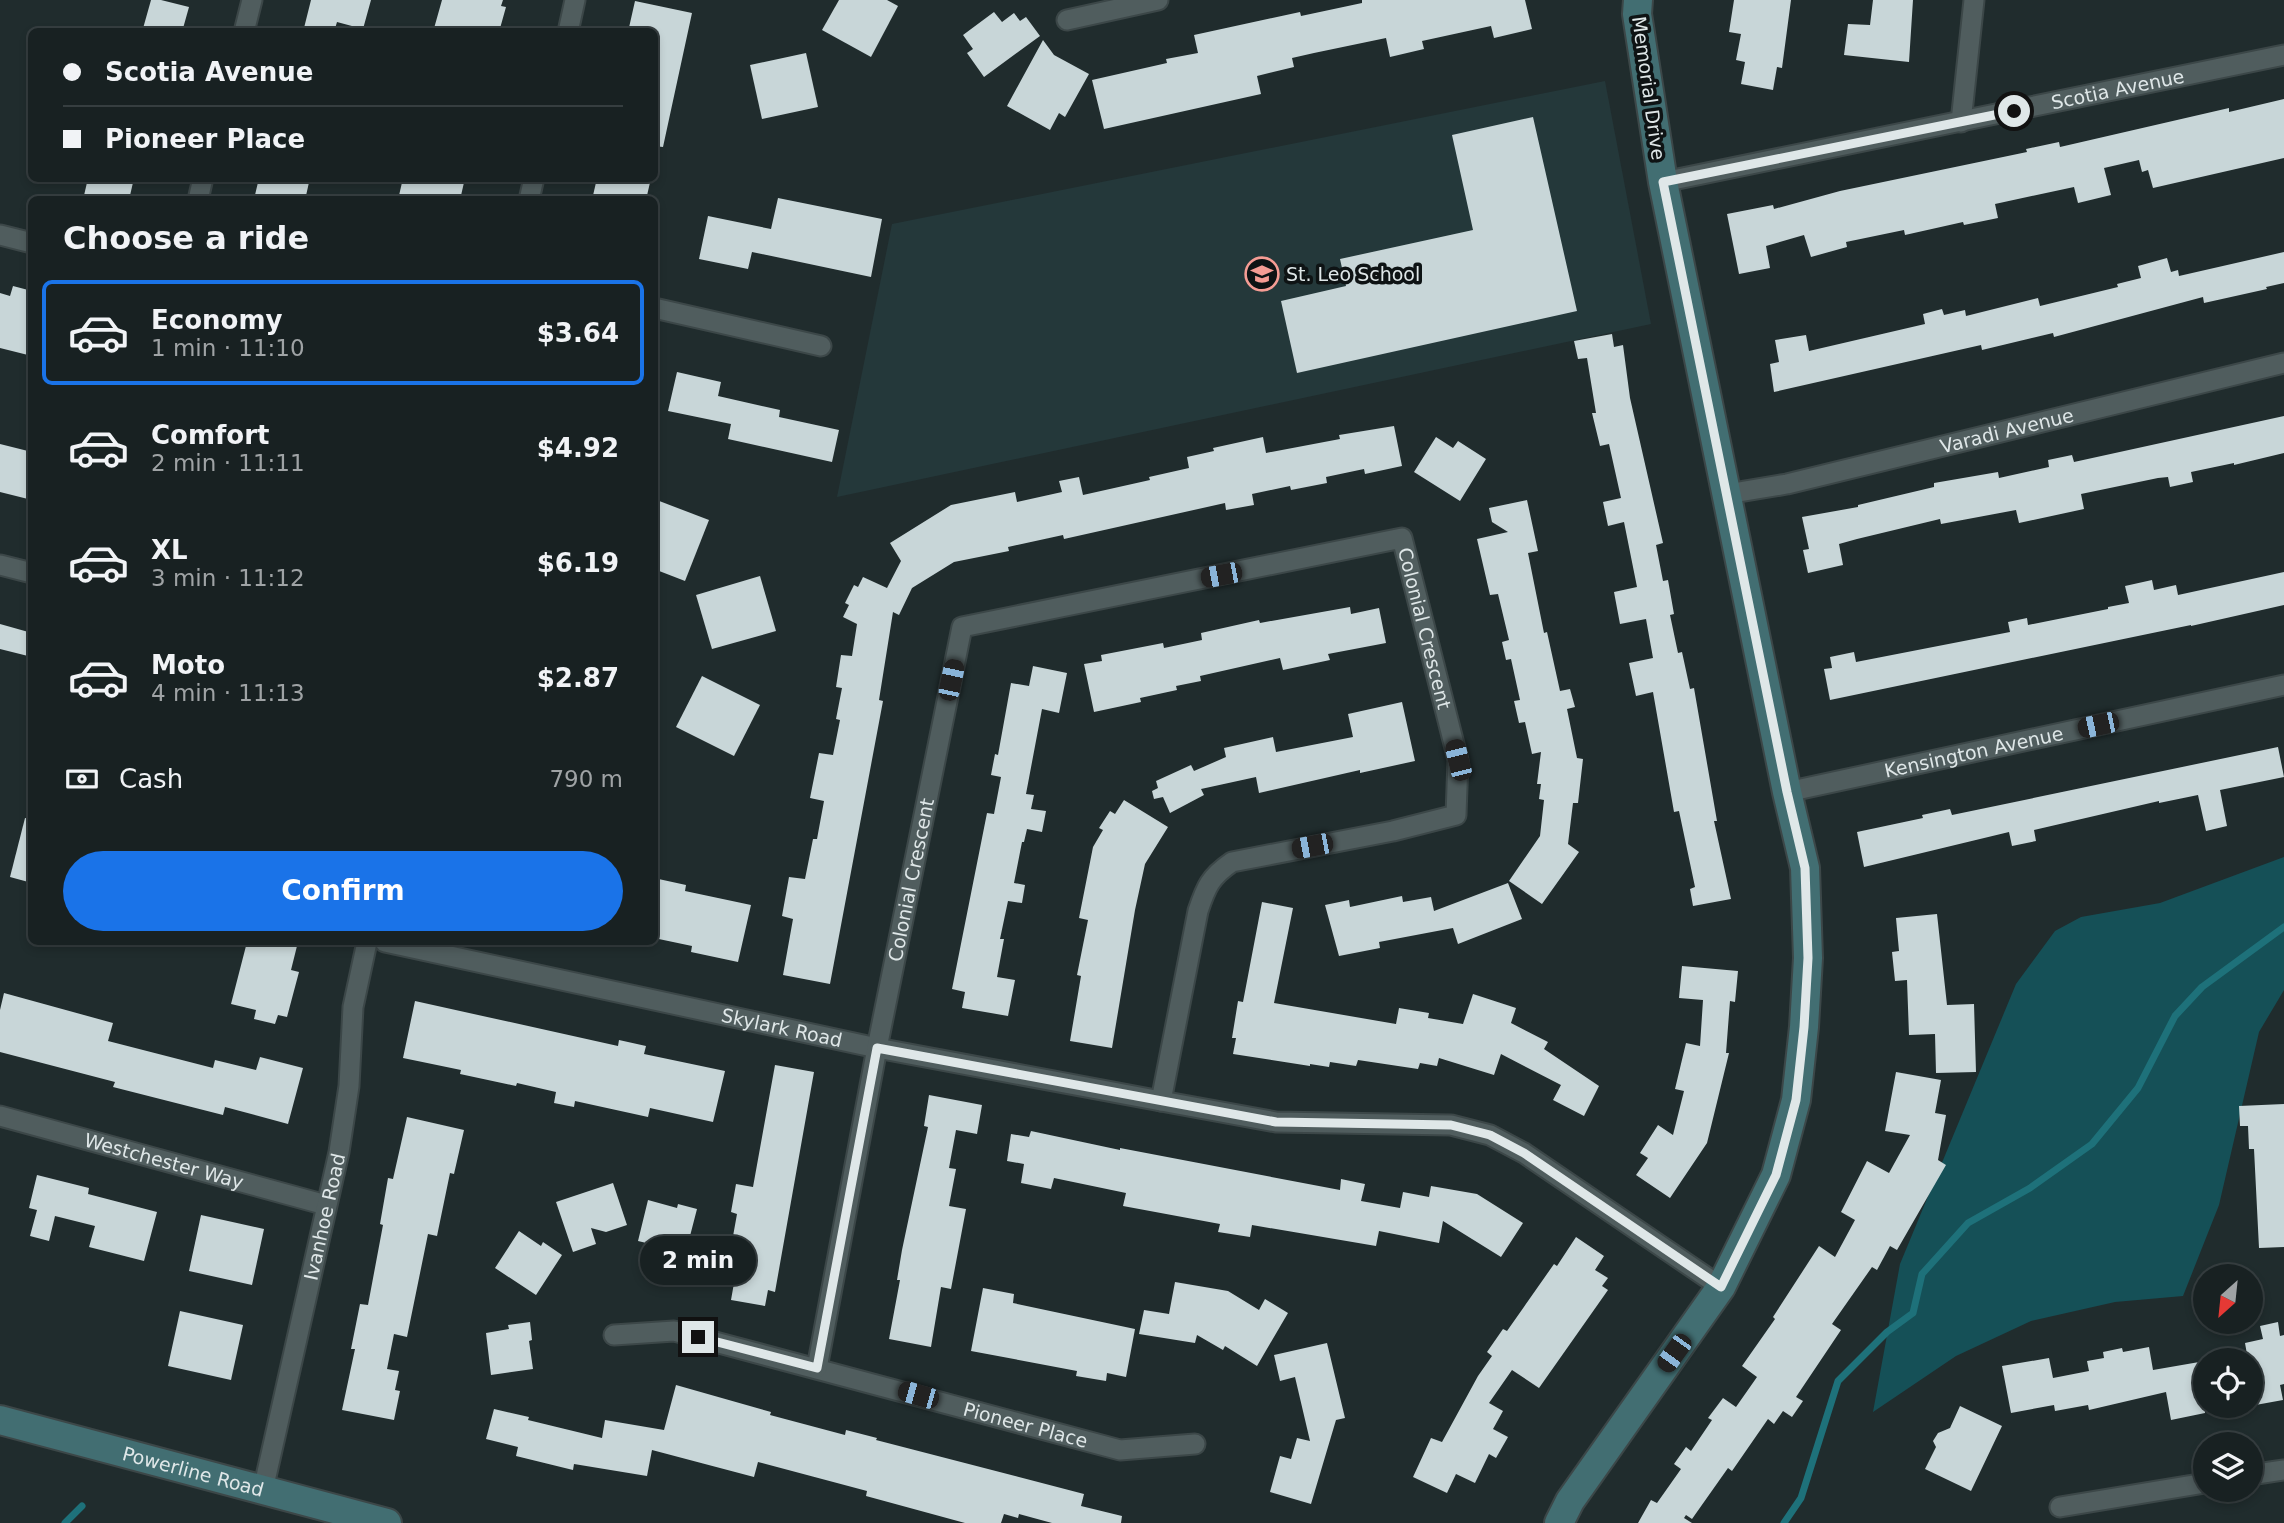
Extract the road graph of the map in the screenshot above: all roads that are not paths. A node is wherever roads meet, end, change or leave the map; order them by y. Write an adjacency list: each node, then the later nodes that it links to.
1 (252, 0): 7 (street)
2 (575, 0): 8 (street)
3 (1158, 0): 6 (street)
4 (1638, 0): 11 (main road, Memorial Drive)
5 (1974, 0): 10 (street)
6 (1067, 20)
7 (245, 28)
8 (569, 28)
9 (2284, 55): 10 (street, Scotia Avenue)
10 (1961, 122): 11 (street, Scotia Avenue)
11 (1663, 182): 17 (main road, Memorial Drive)
12 (0, 235): 13 (street)
13 (28, 242)
14 (658, 309): 15 (street)
15 (821, 346)
16 (2284, 363): 17 (street, Varadi Avenue)
17 (1727, 494): 21 (main road, Memorial Drive)
18 (0, 565): 19 (street)
19 (28, 572)
20 (2284, 685): 21 (street, Kensington Avenue)
21 (1787, 792): 28 (main road, Memorial Drive)
22 (366, 945): 27 (street, Ivanhoe Road)
23 (399, 945): 24 (street, Skylark Road)
24 (877, 1048): 25 (street, Skylark Road); 25 (street, Colonial Crescent); 30 (street)
25 (1161, 1101): 28 (street, Skylark Road)
26 (0, 1116): 27 (street, Westchester Way)
27 (326, 1205): 36 (street, Ivanhoe Road)
28 (1721, 1287): 39 (main road, Memorial Drive)
29 (614, 1335): 30 (street, Pioneer Place)
30 (817, 1368): 32 (street, Pioneer Place)
31 (0, 1420): 36 (main road, Powerline Road)
32 (1195, 1444)
33 (2284, 1470): 34 (street)
34 (2263, 1473)
35 (2193, 1485): 37 (street)
36 (263, 1490): 38 (main road, Powerline Road)
37 (2060, 1507)
38 (387, 1523)
39 (1559, 1523)

